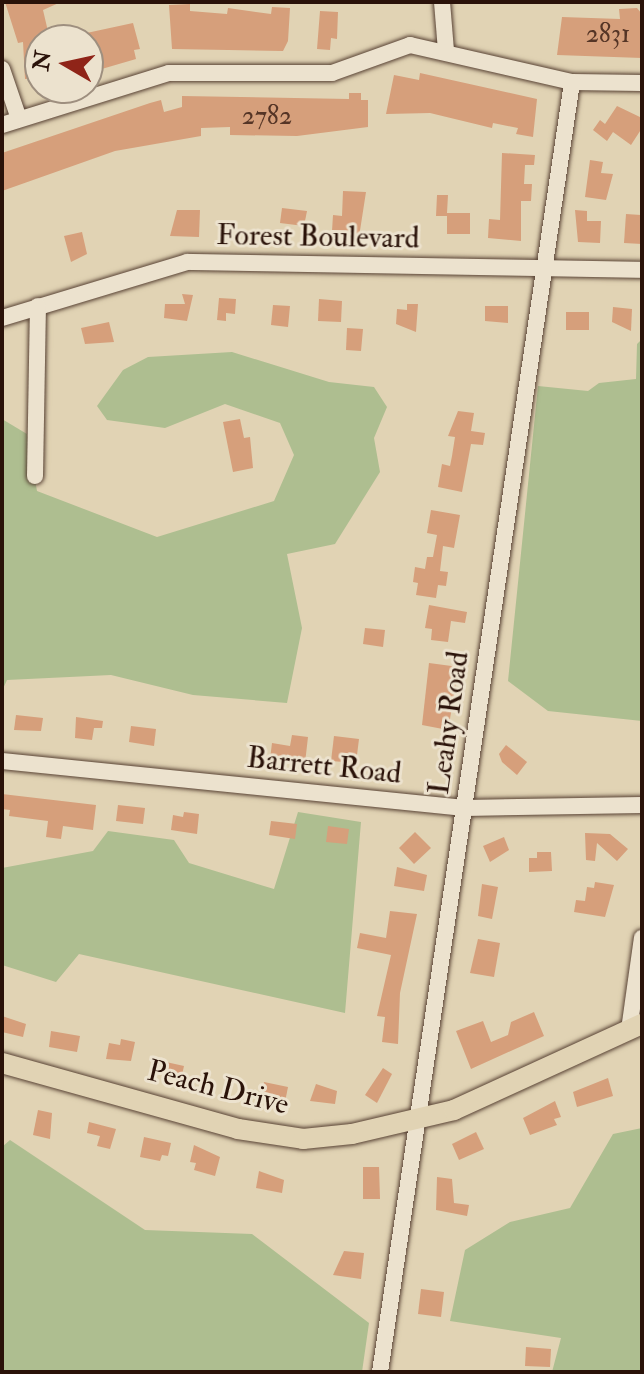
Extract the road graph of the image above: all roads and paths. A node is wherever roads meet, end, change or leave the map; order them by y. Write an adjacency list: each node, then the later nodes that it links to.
1 (442, 2): 2 (street)
2 (446, 51): 4 (street); 6 (street)
3 (2, 69): 6 (street)
4 (572, 82): 5 (street); 8 (street, Leahy Road)
5 (642, 83)
6 (19, 119): 7 (street)
7 (2, 125)
8 (545, 269): 9 (street, Forest Boulevard); 10 (street, Forest Boulevard); 15 (street, Leahy Road)
9 (642, 270)
10 (38, 306): 11 (street, Forest Boulevard); 12 (street)
11 (2, 318)
12 (35, 476)
13 (2, 761): 15 (street, Barrett Road)
14 (642, 805): 15 (street, Barrett Road)
15 (465, 808): 19 (street, Leahy Road)
16 (642, 938): 17 (street)
17 (636, 1027): 19 (main road, Peach Drive)
18 (2, 1063): 19 (main road, Peach Drive)
19 (418, 1121): 20 (street, Leahy Road)
20 (380, 1372)

